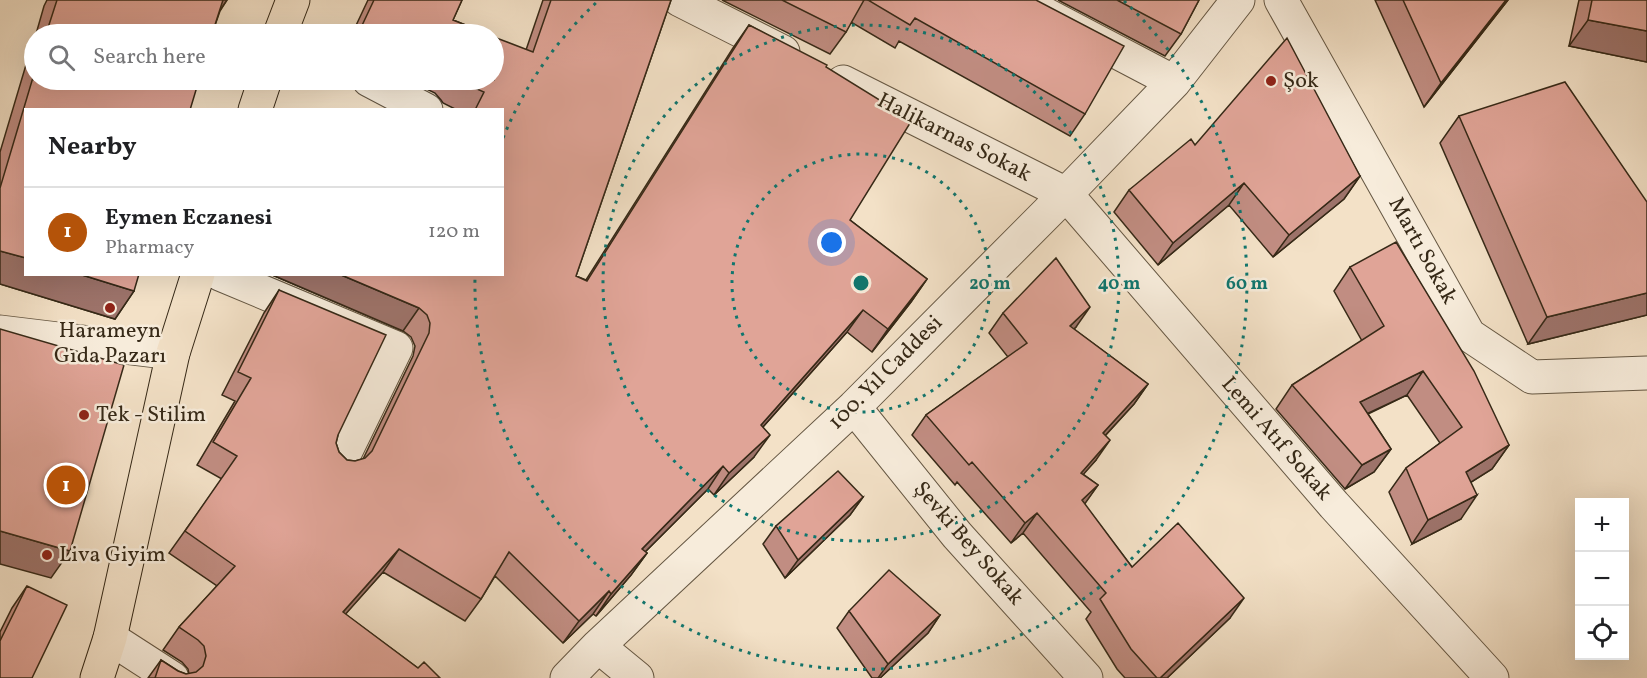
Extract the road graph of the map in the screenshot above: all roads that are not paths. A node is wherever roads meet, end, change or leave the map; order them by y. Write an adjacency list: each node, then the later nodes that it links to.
1 (293, 0): 6 (main road)
2 (681, 0): 12 (street, Halikarnas Sokak)
3 (1018, 0): 7 (street)
4 (1238, 0): 7 (street, 100. Yıl Caddesi)
5 (1281, 0): 17 (street, Martı Sokak)
6 (285, 24)
7 (1174, 82): 12 (street, 100. Yıl Caddesi)
8 (262, 90): 10 (main road)
9 (388, 90): 11 (street)
10 (256, 108)
11 (422, 108)
12 (1066, 194): 18 (street, 100. Yıl Caddesi); 27 (street, Lemi Atıf Sokak)
13 (197, 276): 16 (main road)
14 (225, 276): 19 (street)
15 (0, 332): 16 (street)
16 (173, 353): 20 (main road)
17 (1647, 373)
18 (854, 407): 21 (street, 100. Yıl Caddesi); 26 (street, Şevki Bey Sokak)
19 (339, 465)
20 (110, 638): 22 (main road); 23 (street)
21 (598, 646): 24 (street, 100. Yıl Caddesi); 25 (street)
22 (97, 678)
23 (172, 678)
24 (567, 678)
25 (637, 678)
26 (1086, 678)
27 (1492, 678)

